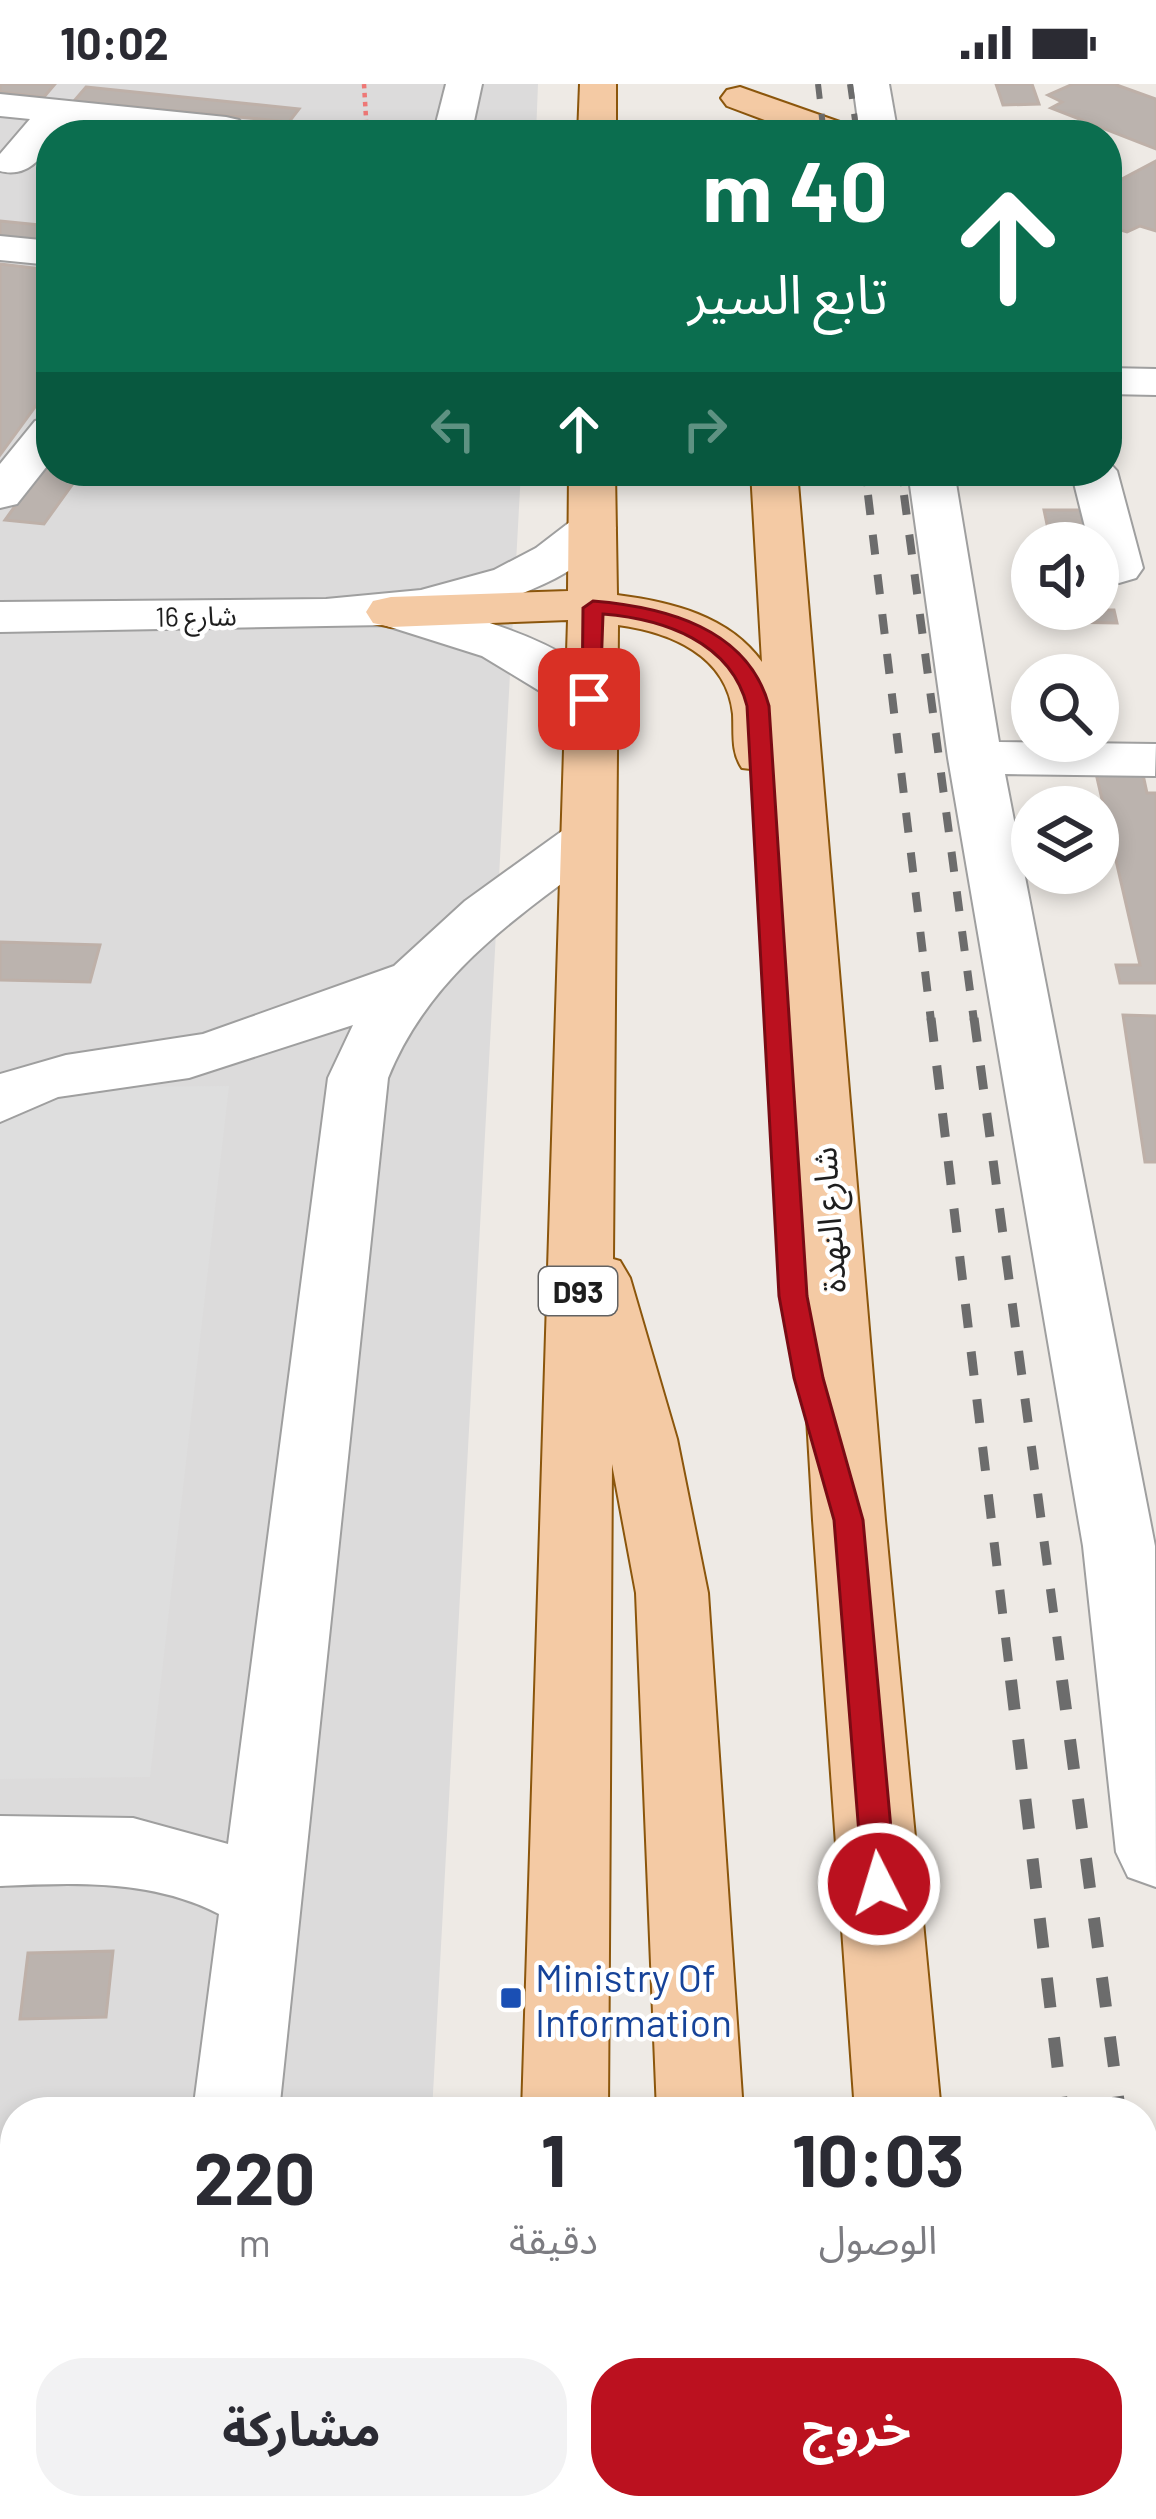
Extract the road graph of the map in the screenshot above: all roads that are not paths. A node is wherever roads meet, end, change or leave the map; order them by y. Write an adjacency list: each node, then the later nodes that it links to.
1 (464, 84): 9 (street)
2 (598, 84): 10 (main road)
3 (871, 84): 12 (street)
4 (0, 105): 6 (street)
5 (741, 106): 11 (main road)
6 (56, 111): 7 (street); 8 (street)
7 (50, 120)
8 (146, 120)
9 (456, 120)
10 (598, 120)
11 (789, 120)
12 (877, 120)
13 (0, 248): 14 (street)
14 (36, 252)
15 (1122, 381): 16 (street)
16 (1156, 382)
17 (36, 449): 22 (street)
18 (775, 486): 34 (main road, شارع النهدة)
19 (933, 486): 28 (street)
20 (1098, 486): 23 (street)
21 (585, 489): 24 (main road, D93); 25 (street, شارع 16)
22 (0, 494)
23 (1107, 522)
24 (593, 608): 25 (main road); 27 (main road, D93); 34 (main road)
25 (391, 612): 26 (street, شارع 16); 27 (street, شارع 16)
26 (0, 617)
27 (589, 699): 30 (main road, D93)
28 (975, 758): 29 (street); 35 (street)
29 (1156, 759)
30 (588, 838): 31 (street); 33 (main road, D93)
31 (410, 981): 32 (street); 38 (street)
32 (0, 1101)
33 (579, 1223): 40 (main road, D93); 41 (main road)
34 (849, 1520): 42 (main road, شارع النهدة)
35 (1138, 1546): 37 (street)
36 (16, 1850): 38 (street)
37 (1156, 1852)
38 (260, 1895): 39 (street)
39 (238, 2097)
40 (565, 2097)
41 (699, 2097)
42 (897, 2097)

